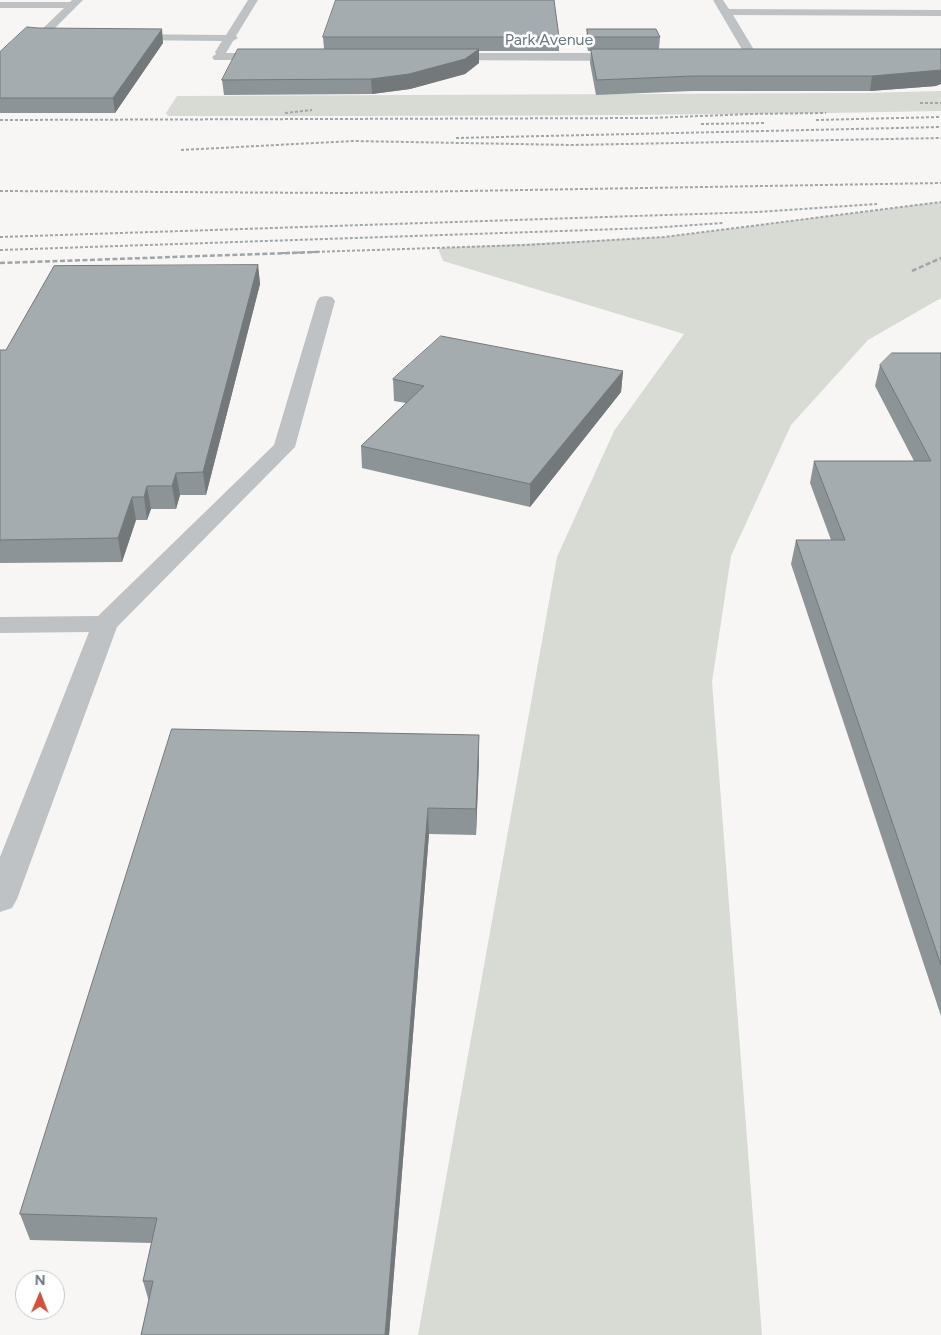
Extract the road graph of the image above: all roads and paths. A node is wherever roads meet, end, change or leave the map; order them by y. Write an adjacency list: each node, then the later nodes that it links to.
1 (253, 0): 11 (street)
2 (718, 0): 6 (street)
3 (878, 0): 7 (street)
4 (75, 3): 5 (street); 9 (street)
5 (0, 5)
6 (725, 12): 7 (street); 15 (street)
7 (892, 13): 8 (street)
8 (941, 13)
9 (60, 37)
10 (119, 37): 11 (street)
11 (232, 38): 12 (street)
12 (280, 57)
13 (435, 57): 14 (street, Park Avenue)
14 (642, 57)
15 (734, 57)
16 (326, 301): 17 (street)
17 (105, 624): 18 (street); 19 (street)
18 (0, 625)
19 (0, 899)

